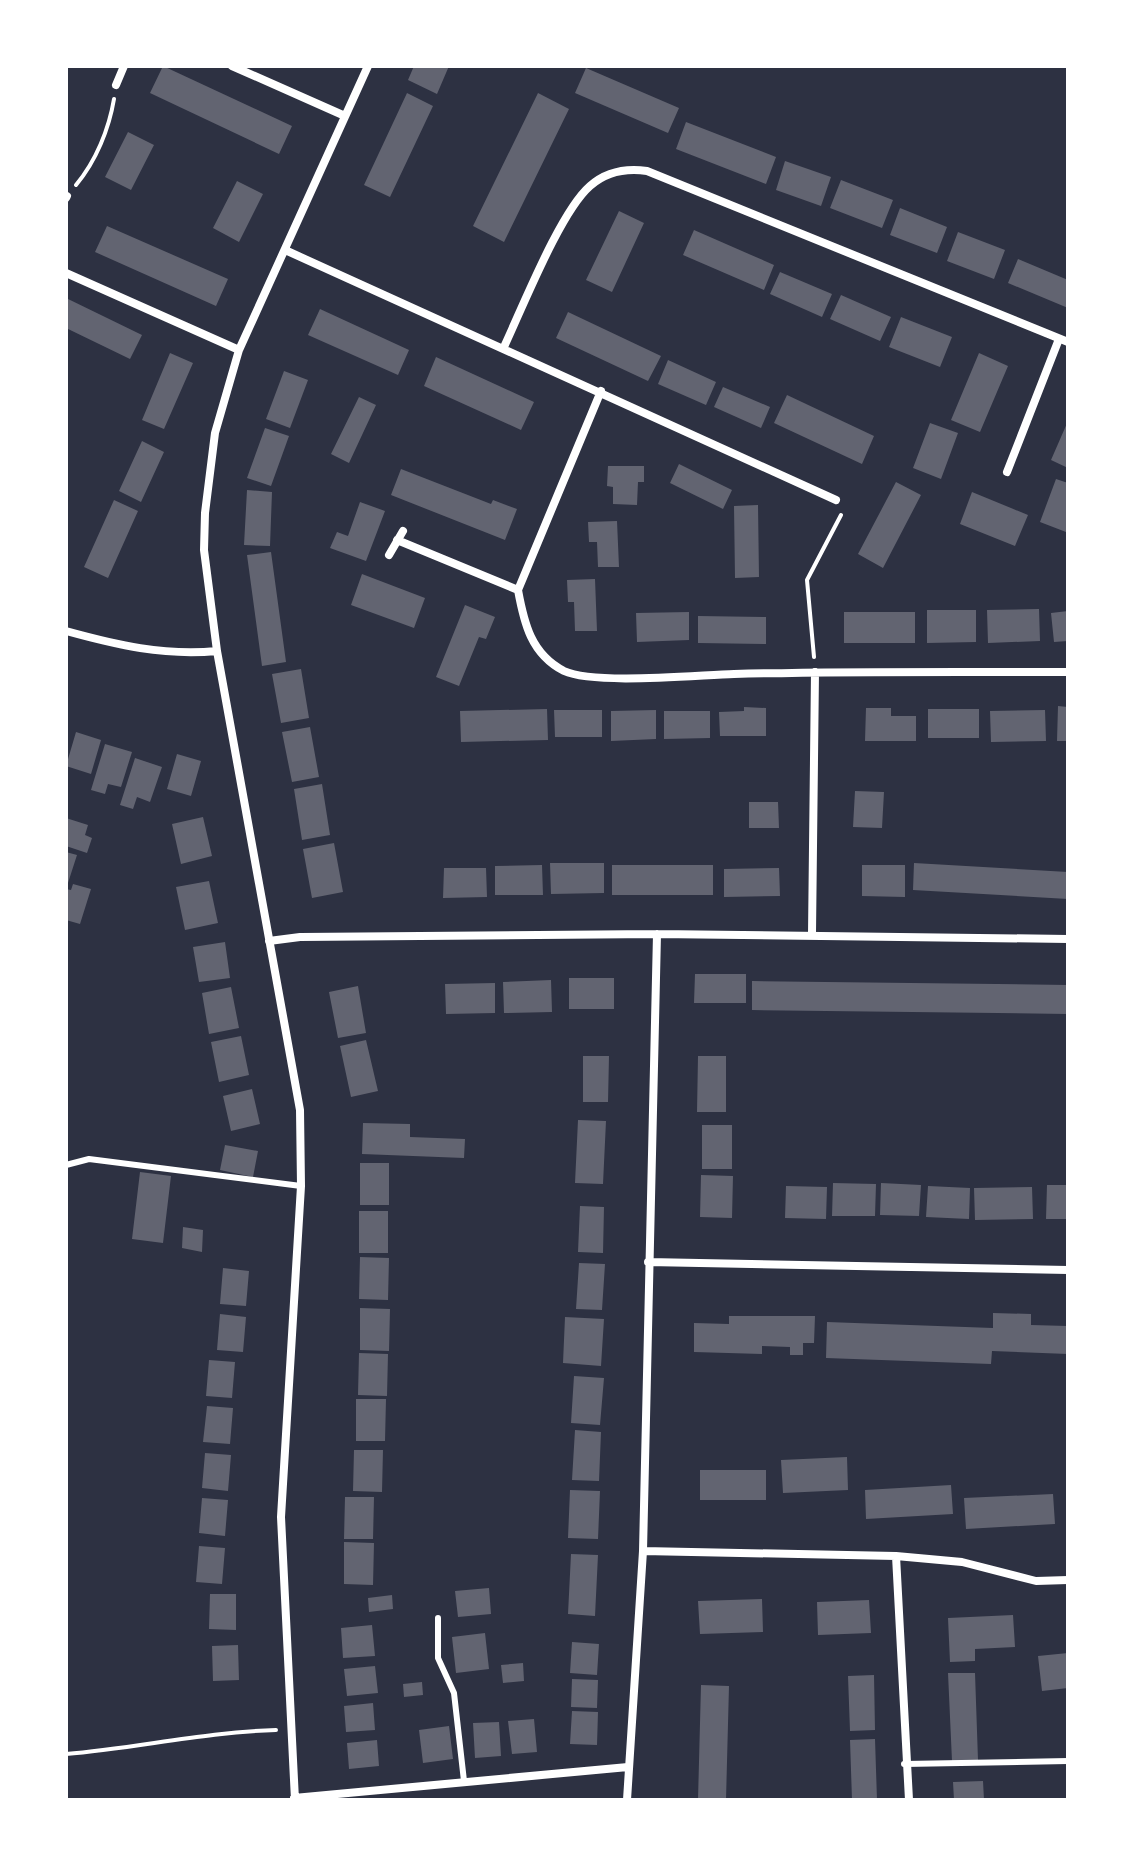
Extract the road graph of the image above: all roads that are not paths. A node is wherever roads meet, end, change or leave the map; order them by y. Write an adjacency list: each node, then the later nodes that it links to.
1 (124, 66): 4 (street)
2 (232, 66): 5 (street)
3 (368, 66): 5 (street)
4 (116, 85)
5 (345, 116): 6 (street)
6 (285, 250): 9 (street); 10 (street)
7 (66, 273): 10 (street)
8 (1064, 341): 9 (street); 12 (street)
9 (503, 349): 11 (street)
10 (239, 350): 19 (street)
11 (601, 391): 13 (street); 17 (street)
12 (1007, 472)
13 (836, 500)
14 (403, 531): 15 (street)
15 (397, 540): 16 (street); 17 (street)
16 (389, 555)
17 (518, 590): 20 (street)
18 (66, 631): 19 (street)
19 (217, 651): 25 (street)
20 (815, 672): 21 (street); 23 (street)
21 (1068, 672)
22 (657, 934): 23 (street); 25 (street); 28 (street)
23 (812, 934): 24 (street)
24 (1068, 939)
25 (269, 941): 27 (street)
26 (66, 1165): 27 (lane)
27 (301, 1186): 38 (street)
28 (648, 1262): 29 (street); 30 (street)
29 (1068, 1270)
30 (643, 1551): 31 (street); 36 (street)
31 (896, 1556): 32 (street); 35 (street)
32 (1068, 1580)
33 (438, 1618): 37 (lane)
34 (1068, 1761): 35 (lane)
35 (904, 1764): 40 (street)
36 (628, 1767): 37 (street); 39 (street)
37 (464, 1781): 38 (street)
38 (294, 1799)
39 (627, 1800)
40 (909, 1800)

